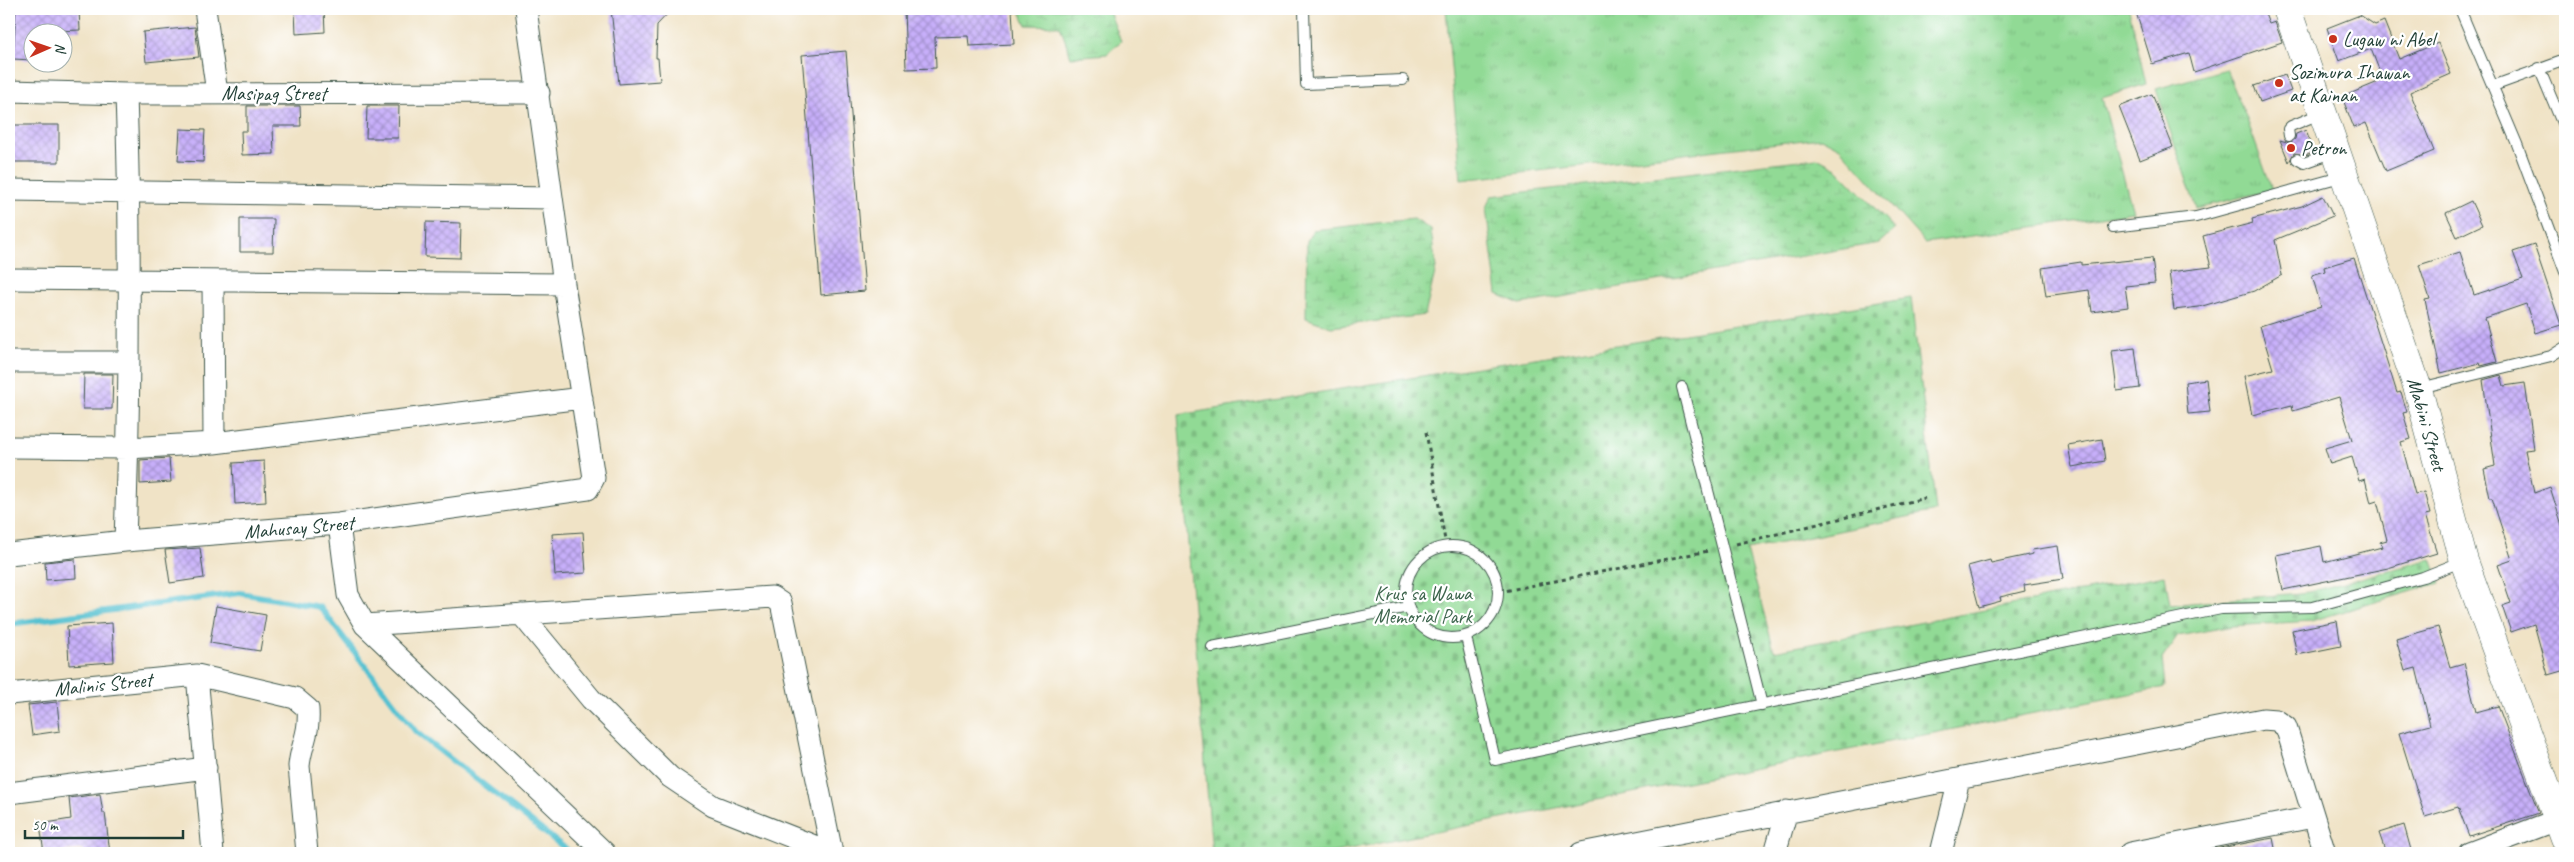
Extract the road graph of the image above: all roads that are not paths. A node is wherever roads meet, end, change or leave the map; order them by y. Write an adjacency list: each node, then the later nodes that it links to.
1 (205, 9): 11 (street)
2 (526, 9): 12 (street)
3 (1304, 9): 8 (lane)
4 (2287, 9): 14 (main road, Mabini Street)
5 (2460, 9): 9 (lane)
6 (2565, 60): 7 (lane)
7 (2539, 68): 9 (lane); 15 (lane)
8 (1403, 80)
9 (2493, 86): 23 (lane)
10 (9, 91): 13 (street, Masipag Street)
11 (217, 93): 12 (street, Masipag Street); 13 (street, Masipag Street)
12 (538, 93): 21 (street)
13 (126, 94): 20 (street)
14 (2323, 113): 16 (lane); 18 (main road, Mabini Street)
15 (2565, 130)
16 (2289, 136)
17 (2298, 159): 18 (lane)
18 (2341, 163): 22 (lane); 33 (main road, Mabini Street)
19 (9, 190): 20 (street)
20 (130, 192): 21 (street); 26 (street)
21 (551, 198): 28 (street)
22 (2113, 226)
23 (2561, 245): 24 (lane)
24 (2565, 272)
25 (9, 279): 26 (street)
26 (128, 281): 27 (street); 31 (street)
27 (213, 281): 28 (street); 35 (street)
28 (564, 284): 34 (street)
29 (2565, 347): 33 (lane)
30 (9, 362): 31 (street)
31 (128, 362): 37 (street)
32 (1682, 387): 49 (lane)
33 (2418, 389): 41 (main road, Mabini Street)
34 (582, 398): 35 (street); 38 (street, Mahusay Street)
35 (214, 443): 37 (street)
36 (9, 447): 37 (street)
37 (128, 448): 39 (street)
38 (339, 524): 39 (street, Mahusay Street); 44 (street)
39 (125, 541): 40 (street, Mahusay Street)
40 (9, 554)
41 (2464, 560): 49 (lane); 55 (main road, Mabini Street)
42 (1408, 607): 45 (lane); 45 (lane); 46 (lane)
43 (521, 614): 44 (street); 59 (street); 59 (street)
44 (365, 625): 58 (street)
45 (1466, 637): 49 (lane)
46 (1212, 647)
47 (197, 675): 48 (street, Malinis Street); 50 (street); 57 (street, Malinis Street)
48 (9, 694)
49 (1762, 705)
50 (206, 768): 52 (street); 56 (street)
51 (1959, 780): 53 (street); 54 (street); 62 (street)
52 (9, 793)
53 (1787, 811): 60 (street); 61 (street)
54 (2313, 817): 63 (street); 64 (street)
55 (2561, 830): 65 (street)
56 (213, 853)
57 (307, 853)
58 (605, 853)
59 (832, 853)
60 (1581, 853)
61 (1775, 853)
62 (1940, 853)
63 (2130, 853)
64 (2325, 853)
65 (2469, 853)

